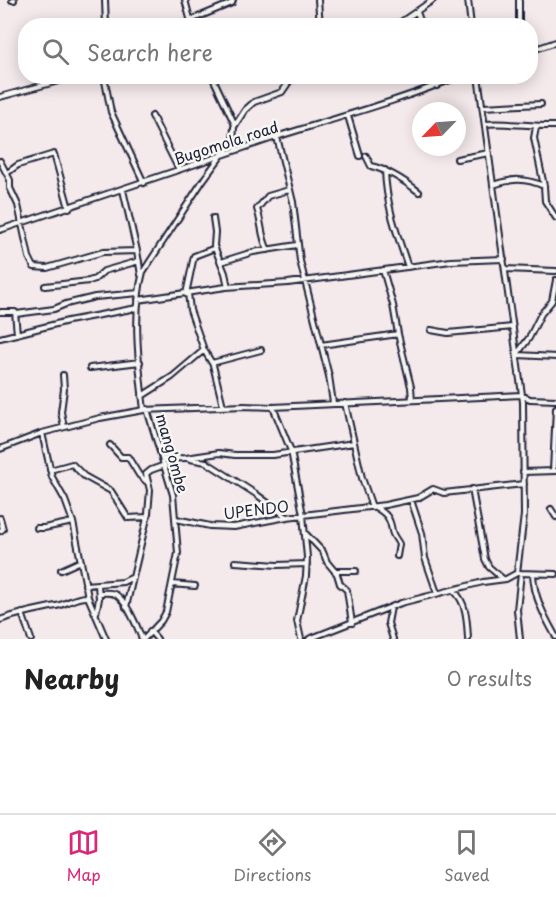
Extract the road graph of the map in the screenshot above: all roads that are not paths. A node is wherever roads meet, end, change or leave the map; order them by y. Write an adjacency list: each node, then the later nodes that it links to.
1 (105, 0): 9 (street)
2 (185, 0): 10 (street)
3 (233, 0): 11 (street)
4 (318, 0): 12 (street)
5 (433, 0): 8 (street)
6 (468, 0): 15 (street)
7 (519, 0): 16 (street)
8 (417, 12): 13 (street); 14 (street)
9 (106, 18)
10 (190, 18)
11 (202, 18)
12 (319, 18)
13 (408, 18)
14 (419, 18)
15 (470, 18)
16 (519, 18)
17 (556, 42): 18 (street)
18 (538, 48)
19 (49, 84): 26 (street)
20 (106, 84): 45 (street)
21 (216, 84): 32 (street)
22 (287, 84): 32 (street)
23 (442, 84): 25 (street, Bugomola road)
24 (479, 84): 28 (street)
25 (437, 86): 30 (street, Bugomola road)
26 (0, 97)
27 (541, 104): 28 (street)
28 (483, 106): 31 (street)
29 (152, 116): 42 (street)
30 (348, 116): 35 (street, Bugomola road); 38 (street)
31 (485, 124): 34 (street); 36 (street)
32 (235, 126): 37 (street)
33 (556, 126): 34 (street)
34 (536, 127): 47 (street)
35 (277, 137): 37 (street, Bugomola road); 49 (street)
36 (489, 153): 40 (street); 46 (street)
37 (221, 156): 42 (street, Bugomola road); 67 (street)
38 (360, 156)
39 (366, 156): 43 (street)
40 (458, 159)
41 (0, 160): 44 (street)
42 (179, 170): 45 (street, Bugomola road)
43 (385, 170): 50 (street); 63 (street)
44 (7, 173): 51 (street); 54 (street)
45 (144, 183): 48 (street, Bugomola road)
46 (493, 185): 47 (street); 60 (street)
47 (544, 186): 53 (street)
48 (123, 190): 51 (street, Bugomola road); 59 (street)
49 (289, 190): 56 (street); 58 (street)
50 (419, 192)
51 (69, 208): 54 (street, Bugomola road)
52 (213, 218): 57 (street)
53 (556, 218)
54 (22, 223): 55 (street, Bugomola road); 59 (street)
55 (0, 230)
56 (297, 244): 58 (street); 69 (street)
57 (215, 248): 62 (street); 73 (street)
58 (268, 250): 62 (street)
59 (137, 251): 61 (street)
60 (504, 260): 63 (street); 64 (street)
61 (139, 261): 67 (street); 70 (street)
62 (221, 262): 71 (street)
63 (408, 267): 65 (street)
64 (505, 269): 66 (street); 78 (street)
65 (383, 270): 69 (street); 81 (street)
66 (556, 271)
67 (141, 278): 72 (street, mang'ombe)
68 (556, 280): 86 (street)
69 (305, 281): 71 (street); 83 (street)
70 (45, 286)
71 (228, 287): 73 (street)
72 (139, 293): 74 (street, mang'ombe); 77 (street)
73 (187, 293): 74 (street); 84 (street)
74 (138, 300): 75 (street, mang'ombe)
75 (136, 308): 80 (street); 88 (street, mang'ombe)
76 (0, 312): 77 (street)
77 (16, 314): 80 (street)
78 (513, 327): 79 (street); 86 (street)
79 (431, 330)
80 (17, 334): 82 (street)
81 (398, 334): 83 (street); 94 (street)
82 (0, 338)
83 (321, 345): 96 (street)
84 (204, 350): 89 (street); 93 (street)
85 (261, 350): 89 (street)
86 (517, 355): 87 (street); 92 (street)
87 (556, 357)
88 (140, 362): 90 (street); 93 (street, mang'ombe)
89 (212, 363): 98 (street)
90 (90, 368)
91 (63, 375): 102 (street)
92 (521, 395): 94 (street); 95 (street); 113 (street)
93 (142, 396): 101 (street, mang'ombe)
94 (412, 400): 97 (street)
95 (556, 400)
96 (333, 403): 97 (street); 99 (street)
97 (345, 403): 104 (street)
98 (223, 407): 99 (street); 101 (street)
99 (273, 407): 107 (street)
100 (556, 408): 112 (street)
101 (146, 409): 102 (street); 109 (street, mang'ombe)
102 (64, 427): 103 (street)
103 (42, 433): 106 (street); 111 (street)
104 (354, 443): 107 (street); 118 (street)
105 (110, 444): 114 (street)
106 (0, 449)
107 (291, 451): 108 (street); 120 (street)
108 (186, 458): 109 (street); 122 (street)
109 (163, 459): 110 (street, mang'ombe)
110 (165, 465): 114 (street); 125 (street, mang'ombe)
111 (50, 470): 121 (street); 126 (street)
112 (555, 471): 113 (street)
113 (523, 472): 115 (street)
114 (148, 483): 121 (street)
115 (524, 484): 116 (street, UPENDO); 137 (street)
116 (472, 489): 117 (street, UPENDO); 141 (street)
117 (411, 500): 118 (street, UPENDO); 148 (street)
118 (373, 507): 120 (street, UPENDO); 130 (street)
119 (551, 508): 123 (street)
120 (303, 515): 122 (street, UPENDO); 129 (street)
121 (147, 517): 140 (street)
122 (287, 517): 125 (street, UPENDO)
123 (556, 517)
124 (0, 518): 128 (street)
125 (176, 519): 143 (street, mang'ombe)
126 (74, 522): 127 (street); 131 (street)
127 (37, 528)
128 (0, 531)
129 (305, 532): 133 (street); 135 (street)
130 (397, 556)
131 (81, 561): 134 (street); 144 (street)
132 (234, 562): 133 (street)
133 (307, 564): 162 (street)
134 (61, 570)
135 (334, 570): 136 (street); 155 (street)
136 (356, 571)
137 (519, 573): 138 (street); 141 (street); 166 (street)
138 (532, 574): 139 (street); 157 (street)
139 (556, 574)
140 (132, 578): 142 (street); 151 (street)
141 (503, 579): 146 (street)
142 (98, 584): 144 (street); 147 (street)
143 (172, 584): 145 (street); 156 (street, mang'ombe)
144 (85, 585): 149 (street)
145 (195, 586)
146 (453, 590): 148 (street); 165 (street)
147 (99, 593): 151 (street); 153 (street)
148 (437, 594): 150 (street)
149 (88, 597): 152 (street); 153 (street)
150 (391, 606): 155 (street); 164 (street)
151 (126, 607): 160 (street)
152 (22, 613): 154 (street); 158 (street)
153 (96, 615): 159 (street)
154 (0, 620)
155 (352, 623): 163 (street)
156 (150, 631): 160 (street, mang'ombe); 161 (street)
157 (556, 637)
158 (31, 639)
159 (106, 639)
160 (143, 639)
161 (158, 639)
162 (301, 639)
163 (309, 639)
164 (393, 639)
165 (468, 639)
166 (520, 639)

